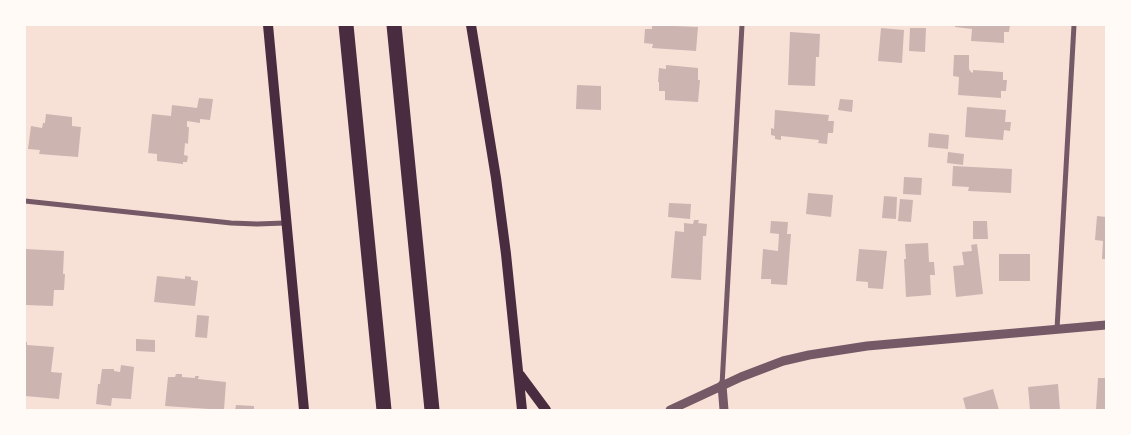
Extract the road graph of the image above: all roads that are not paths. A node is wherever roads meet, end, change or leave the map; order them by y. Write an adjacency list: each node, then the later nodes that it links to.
1 (268, 25): 8 (main road)
2 (346, 25): 14 (highway)
3 (394, 25): 15 (highway)
4 (471, 25): 11 (main road)
5 (742, 25): 12 (street)
6 (1074, 25): 10 (street)
7 (25, 201): 8 (street)
8 (285, 223): 13 (main road)
9 (1106, 325): 10 (street)
10 (1057, 329): 12 (street)
11 (518, 373): 16 (main road); 17 (main road)
12 (722, 385): 18 (street); 19 (street)
13 (304, 410)
14 (384, 410)
15 (432, 410)
16 (522, 410)
17 (546, 410)
18 (670, 410)
19 (724, 410)

